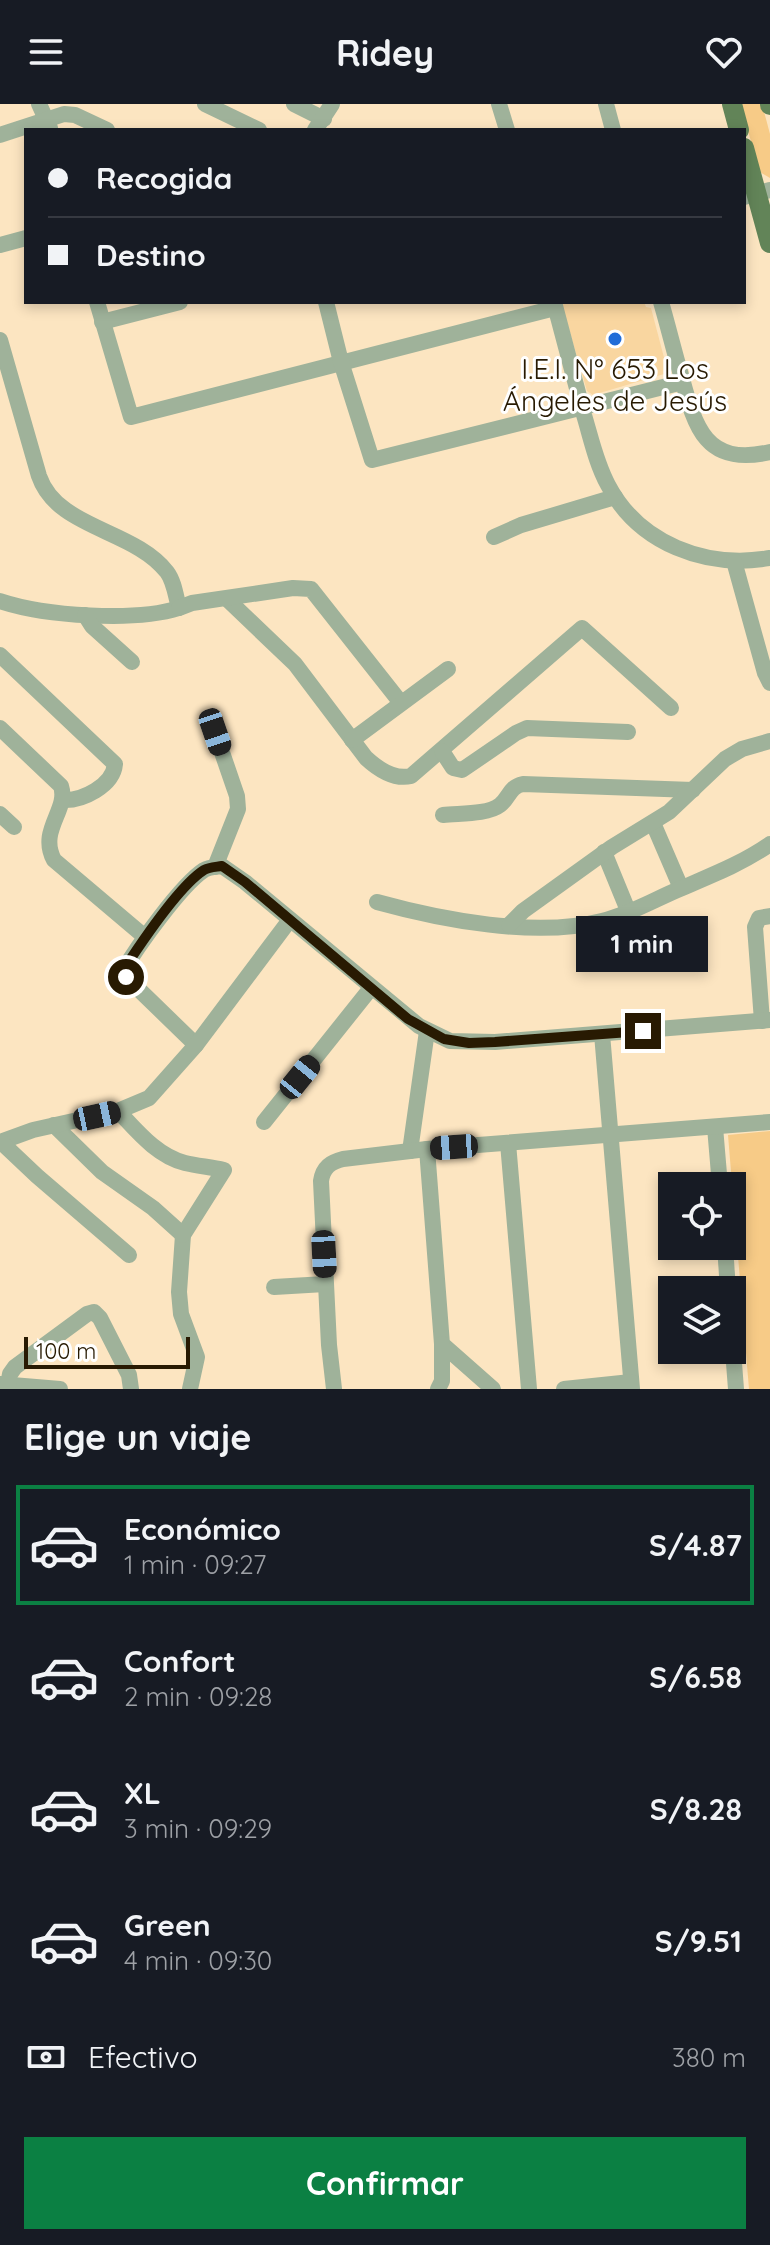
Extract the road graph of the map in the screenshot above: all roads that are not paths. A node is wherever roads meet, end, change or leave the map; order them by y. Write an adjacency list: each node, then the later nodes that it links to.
1 (39, 104): 8 (street)
2 (205, 104): 10 (street)
3 (294, 104): 7 (street)
4 (499, 104): 11 (street)
5 (606, 104): 12 (street)
6 (732, 104): 13 (main road)
7 (324, 118)
8 (49, 126): 9 (street)
9 (102, 128)
10 (255, 128)
11 (506, 128)
12 (612, 128)
13 (738, 128)
14 (24, 131): 15 (street)
15 (0, 135)
16 (746, 155): 17 (main road)
17 (757, 193): 19 (main road)
18 (24, 239): 20 (street)
19 (770, 243)
20 (0, 245)
21 (98, 304): 26 (street)
22 (172, 304): 26 (street)
23 (326, 304): 28 (street)
24 (662, 304): 29 (street)
25 (555, 305): 28 (street); 30 (street)
26 (102, 322): 28 (street)
27 (0, 340): 38 (street)
28 (341, 362): 30 (street)
29 (683, 382): 30 (street); 31 (street)
30 (582, 407): 32 (street)
31 (770, 452)
32 (615, 497): 33 (street); 35 (street)
33 (494, 537)
34 (770, 558): 35 (street)
35 (734, 561): 43 (street)
36 (227, 599): 38 (street); 44 (street); 49 (street)
37 (0, 601): 39 (street)
38 (179, 608): 39 (street)
39 (85, 615): 41 (street)
40 (0, 655): 53 (street)
41 (132, 662)
42 (448, 669): 44 (street)
43 (770, 683)
44 (401, 703): 49 (street)
45 (671, 708): 51 (street)
46 (0, 728): 53 (street)
47 (215, 732): 60 (street)
48 (628, 732): 51 (street)
49 (352, 740): 51 (street)
50 (770, 741): 52 (street)
51 (442, 751)
52 (693, 790): 55 (street); 56 (street)
53 (63, 800): 67 (street)
54 (0, 814): 57 (street)
55 (443, 815)
56 (653, 823): 59 (street); 61 (street)
57 (14, 827)
58 (770, 844): 61 (street)
59 (604, 852): 63 (street); 66 (street)
60 (215, 867): 65 (street); 67 (street)
61 (681, 888): 63 (street)
62 (377, 902): 66 (street)
63 (629, 913): 66 (street)
64 (770, 916): 69 (street)
65 (289, 921): 68 (street); 72 (street)
66 (509, 925)
67 (145, 937): 72 (street)
68 (371, 988): 70 (street); 74 (street)
69 (766, 1020): 71 (street)
70 (427, 1031): 71 (street); 81 (street)
71 (602, 1034): 78 (street)
72 (196, 1045): 73 (street)
73 (118, 1111): 76 (street); 83 (street)
74 (264, 1122)
75 (770, 1122): 77 (street)
76 (54, 1125): 79 (street); 83 (street)
77 (715, 1127): 78 (street); 82 (street)
78 (611, 1135): 80 (street); 92 (street)
79 (1, 1142): 84 (street)
80 (508, 1143): 81 (street); 98 (street)
81 (418, 1150): 85 (street); 87 (street)
82 (719, 1172)
83 (183, 1235): 95 (street)
84 (129, 1255)
85 (325, 1284): 86 (street); 96 (street)
86 (274, 1287)
87 (442, 1344): 88 (street); 91 (street)
88 (458, 1358): 91 (street); 97 (street)
89 (734, 1364): 100 (street)
90 (4, 1384): 93 (street); 94 (street)
91 (440, 1385)
92 (631, 1386): 99 (street)
93 (60, 1389)
94 (131, 1389)
95 (190, 1389)
96 (334, 1389)
97 (493, 1389)
98 (529, 1389)
99 (564, 1389)
100 (736, 1389)

